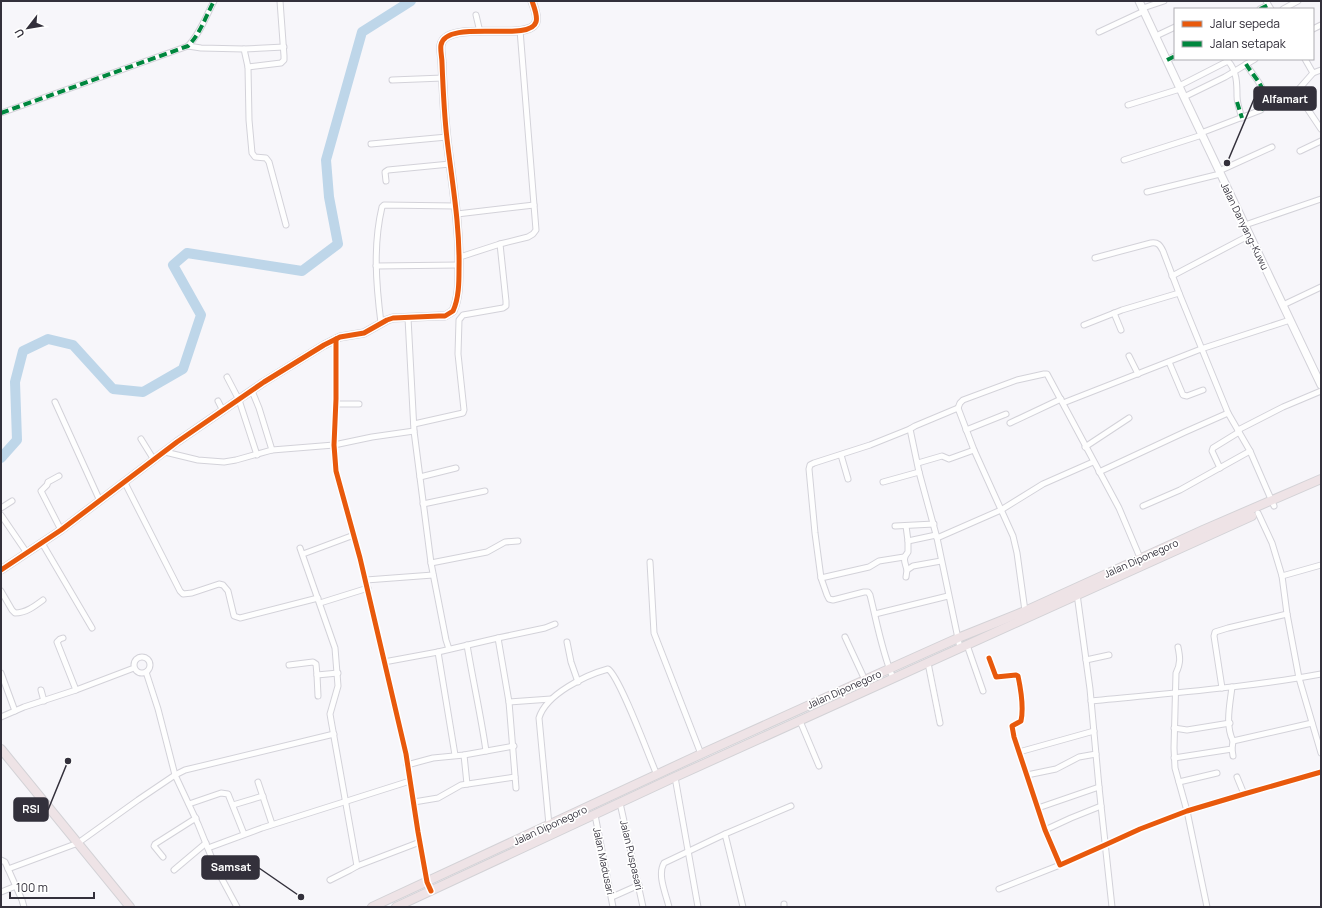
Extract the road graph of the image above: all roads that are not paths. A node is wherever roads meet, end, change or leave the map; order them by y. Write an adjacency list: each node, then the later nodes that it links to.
1 (214, 1): 15 (street)
2 (280, 1): 16 (street)
3 (532, 1): 11 (street)
4 (1140, 1): 8 (street, Jalan Danyang-Kuwu)
5 (1164, 1): 8 (street)
6 (1298, 1): 7 (street)
7 (1286, 8)
8 (1144, 10): 13 (street); 14 (street, Jalan Danyang-Kuwu)
9 (476, 15): 12 (street)
10 (1174, 27): 14 (street)
11 (520, 30): 12 (street); 47 (street)
12 (480, 32): 27 (street)
13 (1099, 32)
14 (1156, 36): 19 (street, Jalan Danyang-Kuwu)
15 (188, 46): 17 (street); 32 (street)
16 (284, 47): 17 (street); 23 (street)
17 (244, 48): 23 (street)
18 (1174, 56): 19 (street)
19 (1167, 60): 29 (street, Jalan Danyang-Kuwu)
20 (1253, 60): 22 (street)
21 (1306, 60): 26 (street)
22 (1246, 64): 25 (street); 33 (street)
23 (248, 67): 50 (street)
24 (1321, 70): 26 (street)
25 (1234, 71): 29 (street); 30 (street); 33 (street)
26 (1313, 73): 34 (street)
27 (443, 78): 28 (street); 36 (street)
28 (392, 80)
29 (1180, 88): 30 (street, Jalan Danyang-Kuwu); 31 (street)
30 (1184, 98): 35 (street, Jalan Danyang-Kuwu)
31 (1128, 105)
32 (1, 113)
33 (1242, 118): 35 (street)
34 (1321, 129)
35 (1201, 134): 41 (street); 43 (street, Jalan Danyang-Kuwu)
36 (447, 137): 38 (street); 42 (street)
37 (1321, 141): 40 (street)
38 (371, 144)
39 (1272, 147): 43 (street)
40 (1300, 151)
41 (1124, 160)
42 (450, 164): 44 (street); 48 (street)
43 (1220, 172): 45 (street); 51 (street, Jalan Danyang-Kuwu)
44 (386, 181)
45 (1147, 192)
46 (1321, 200): 51 (street)
47 (534, 205): 49 (street); 53 (street)
48 (456, 206): 49 (street); 57 (street)
49 (457, 214): 54 (street)
50 (286, 225)
51 (1245, 226): 52 (street, Jalan Danyang-Kuwu)
52 (1250, 235): 58 (street); 61 (street, Jalan Danyang-Kuwu)
53 (500, 244): 54 (street); 64 (street)
54 (460, 257): 56 (street)
55 (1095, 258): 58 (street)
56 (459, 265): 57 (street); 62 (street)
57 (376, 266): 67 (street)
58 (1172, 276): 60 (street)
59 (1321, 287): 61 (street)
60 (1179, 293): 63 (street); 71 (street)
61 (1283, 305): 66 (street, Jalan Danyang-Kuwu)
62 (453, 310): 64 (street); 65 (street)
63 (1114, 314): 68 (street); 69 (street)
64 (460, 317): 92 (street)
65 (408, 318): 67 (street); 92 (street)
66 (1290, 320): 71 (street); 76 (street, Jalan Danyang-Kuwu)
67 (381, 323): 70 (street)
68 (1084, 325)
69 (1121, 330)
70 (336, 339): 78 (street); 84 (street)
71 (1201, 349): 73 (street); 88 (street)
72 (1129, 356): 74 (street)
73 (1169, 362): 74 (street); 77 (street)
74 (1138, 374): 82 (street)
75 (228, 377): 80 (street)
76 (1321, 385)
77 (1203, 390)
78 (252, 391): 80 (street); 100 (street)
79 (1321, 391): 96 (street)
80 (239, 400): 87 (street); 104 (street)
81 (218, 401): 87 (street)
82 (1062, 401): 86 (street); 91 (street); 99 (street)
83 (55, 402): 122 (street)
84 (336, 404): 85 (street); 98 (street)
85 (359, 404)
86 (958, 408): 93 (street); 94 (street)
87 (223, 411): 103 (street)
88 (1228, 413): 96 (street); 112 (street)
89 (1006, 414): 94 (street)
90 (1130, 418): 99 (street)
91 (1010, 423)
92 (414, 424): 95 (street)
93 (910, 429): 105 (street); 108 (street)
94 (966, 430): 101 (street)
95 (414, 431): 98 (street); 114 (street)
96 (1238, 431): 102 (street); 110 (street)
97 (141, 438): 106 (street)
98 (334, 445): 100 (street); 134 (street)
99 (1085, 447): 107 (street)
100 (272, 450): 104 (street)
101 (974, 450): 108 (street); 127 (street)
102 (1250, 451): 110 (street); 124 (street)
103 (165, 452): 104 (street); 106 (street)
104 (257, 455)
105 (841, 455): 115 (street); 153 (street)
106 (154, 460): 117 (street)
107 (1093, 462): 112 (street); 127 (street)
108 (918, 463): 111 (street)
109 (456, 468): 114 (street)
110 (1220, 468): 125 (street)
111 (919, 472): 118 (street); 130 (street)
112 (1099, 472): 145 (street)
113 (59, 476): 133 (street)
114 (420, 477): 123 (street)
115 (848, 479)
116 (1321, 479): 124 (main road, Jalan Diponegoro)
117 (125, 482): 122 (street); 160 (street)
118 (883, 482)
119 (1321, 484): 124 (main road, Jalan Diponegoro)
120 (485, 491): 123 (street)
121 (12, 501): 126 (street)
122 (100, 502): 133 (street)
123 (423, 504): 146 (street)
124 (1273, 504): 128 (main road, Jalan Diponegoro); 145 (main road, Jalan Diponegoro)
125 (1143, 506)
126 (1, 508)
127 (1001, 510): 135 (street); 161 (street)
128 (1258, 513): 145 (main road, Jalan Diponegoro); 151 (street)
129 (1, 515): 140 (street)
130 (934, 524): 132 (street); 135 (street)
131 (895, 526): 132 (street)
132 (906, 526): 137 (street)
133 (62, 530): 138 (street)
134 (354, 536): 141 (street); 154 (street)
135 (937, 536): 137 (street); 143 (street)
136 (518, 541): 146 (street)
137 (908, 541): 142 (street)
138 (42, 543): 140 (street); 165 (street)
139 (300, 548): 141 (street)
140 (27, 553): 148 (street)
141 (303, 554): 160 (street)
142 (904, 557): 149 (street); 153 (street)
143 (942, 561): 149 (street); 158 (street)
144 (650, 562): 220 (street)
145 (1142, 562): 157 (main road, Jalan Diponegoro)
146 (431, 563): 150 (street)
147 (1321, 565): 151 (street)
148 (1, 570)
149 (908, 570): 152 (street)
150 (433, 575): 154 (street); 174 (street)
151 (1282, 576): 163 (street)
152 (906, 577)
153 (821, 578): 162 (street)
154 (366, 580): 155 (street)
155 (368, 588): 160 (street); 179 (street)
156 (1, 591): 159 (street)
157 (1076, 592): 161 (main road, Jalan Diponegoro); 173 (main road, Jalan Diponegoro); 178 (street)
158 (948, 596): 162 (street); 169 (street)
159 (43, 600)
160 (319, 601): 186 (street)
161 (1025, 611): 169 (main road, Jalan Diponegoro)
162 (875, 614): 183 (street)
163 (1287, 614): 190 (street); 194 (street)
164 (555, 624): 168 (street)
165 (92, 628)
166 (845, 637): 191 (street)
167 (64, 638): 196 (street)
168 (498, 638): 171 (street); 203 (street)
169 (958, 638): 173 (street); 183 (main road, Jalan Diponegoro)
170 (567, 642): 192 (street)
171 (467, 645): 174 (street); 218 (street)
172 (1178, 646): 198 (street)
173 (964, 647): 180 (main road, Jalan Diponegoro); 197 (street)
174 (449, 649): 175 (street)
175 (438, 652): 179 (street); 224 (street)
176 (1109, 655): 178 (street)
177 (989, 658): 219 (street)
178 (1086, 660): 202 (street)
179 (384, 662): 227 (street)
180 (928, 662): 189 (main road, Jalan Diponegoro); 207 (street)
181 (289, 665): 188 (street)
182 (134, 668): 184 (street); 184 (street); 196 (street)
183 (889, 669): 189 (street); 191 (main road, Jalan Diponegoro)
184 (146, 672): 231 (street)
185 (1, 673): 204 (street)
186 (338, 673): 188 (street); 212 (street)
187 (1321, 674): 190 (street)
188 (317, 675): 199 (street)
189 (893, 678): 206 (main road, Jalan Diponegoro)
190 (1299, 678): 193 (street); 209 (street)
191 (865, 680): 220 (main road, Jalan Diponegoro)
192 (578, 682): 200 (street); 232 (street)
193 (1232, 687): 194 (street); 208 (street)
194 (1222, 688): 198 (street)
195 (41, 690): 201 (street)
196 (76, 690): 201 (street)
197 (983, 691)
198 (1175, 692): 202 (street); 210 (street)
199 (318, 696)
200 (551, 699): 203 (street); 257 (street)
201 (44, 701): 204 (street)
202 (1091, 701): 211 (street)
203 (509, 702): 215 (street)
204 (16, 711): 205 (street)
205 (1, 717)
206 (800, 721): 228 (street); 236 (main road, Jalan Diponegoro)
207 (940, 723)
208 (1230, 723): 210 (street); 214 (street)
209 (1312, 723): 213 (street); 214 (street)
210 (1174, 728): 226 (street)
211 (1094, 731): 219 (street); 221 (street)
212 (334, 734): 231 (street); 245 (street)
213 (1319, 739): 222 (street)
214 (1234, 741): 217 (street)
215 (514, 746): 218 (street); 234 (street)
216 (1, 749): 262 (main road)
217 (1232, 749): 225 (street); 226 (street)
218 (486, 751): 223 (street)
219 (1019, 752): 233 (street)
220 (701, 754): 232 (main road, Jalan Diponegoro)
221 (1096, 754): 233 (street); 241 (street)
222 (1321, 754)
223 (464, 755): 224 (street); 240 (street)
224 (455, 756): 227 (street)
225 (1233, 756)
226 (1174, 758): 239 (street)
227 (407, 765): 237 (street)
228 (819, 766)
229 (1321, 772): 243 (street)
230 (1217, 773): 239 (street)
231 (175, 775): 248 (street); 262 (street)
232 (657, 775): 257 (main road, Jalan Diponegoro)
233 (1026, 775): 252 (street)
234 (515, 777): 240 (street); 242 (street)
235 (1237, 777): 243 (street)
236 (675, 778): 247 (main road, Jalan Diponegoro); 265 (street)
237 (410, 781): 245 (street); 246 (street)
238 (258, 782): 244 (street)
239 (1179, 782): 253 (street)
240 (467, 784): 246 (street)
241 (1099, 787): 251 (street); 252 (street)
242 (516, 788)
243 (1244, 794): 253 (street)
244 (263, 796): 249 (street); 256 (street)
245 (344, 801): 256 (street); 269 (street)
246 (414, 802): 261 (street)
247 (620, 803): 254 (main road, Jalan Diponegoro); 274 (street, Jalan Puspasari)
248 (189, 804): 249 (street); 255 (street)
249 (233, 805): 259 (street)
250 (790, 806): 260 (street)
251 (1101, 806): 258 (street); 264 (street)
252 (1038, 808): 258 (street)
253 (1187, 811): 264 (street); 291 (street)
254 (595, 815): 277 (main road, Jalan Diponegoro); 279 (street, Jalan Madusari)
255 (196, 818): 263 (street); 266 (street)
256 (272, 824): 259 (street)
257 (549, 825): 273 (main road, Jalan Diponegoro)
258 (1046, 830): 268 (street)
259 (244, 834): 263 (street)
260 (725, 834): 265 (street); 289 (street)
261 (420, 842): 269 (street); 273 (street)
262 (78, 843): 270 (street); 281 (main road)
263 (207, 846): 271 (street); 282 (street)
264 (1105, 846): 268 (street); 290 (street)
265 (689, 852): 287 (street); 288 (street)
266 (163, 857)
267 (1, 860): 270 (street)
268 (1060, 865): 276 (street)
269 (357, 866): 272 (street)
270 (8, 869): 275 (street)
271 (174, 870)
272 (330, 880)
273 (428, 882): 277 (street); 283 (main road, Jalan Diponegoro)
274 (639, 885): 279 (street); 286 (street, Jalan Puspasari)
275 (16, 886): 278 (street); 280 (street)
276 (999, 889)
277 (431, 891): 284 (main road, Jalan Diponegoro)
278 (1, 892)
279 (612, 897): 285 (street, Jalan Madusari)
280 (24, 907)
281 (130, 907)
282 (236, 907)
283 (372, 907)
284 (396, 907)
285 (614, 907)
286 (643, 907)
287 (669, 907)
288 (698, 907)
289 (743, 907)
290 (1112, 907)
291 (1207, 907)

